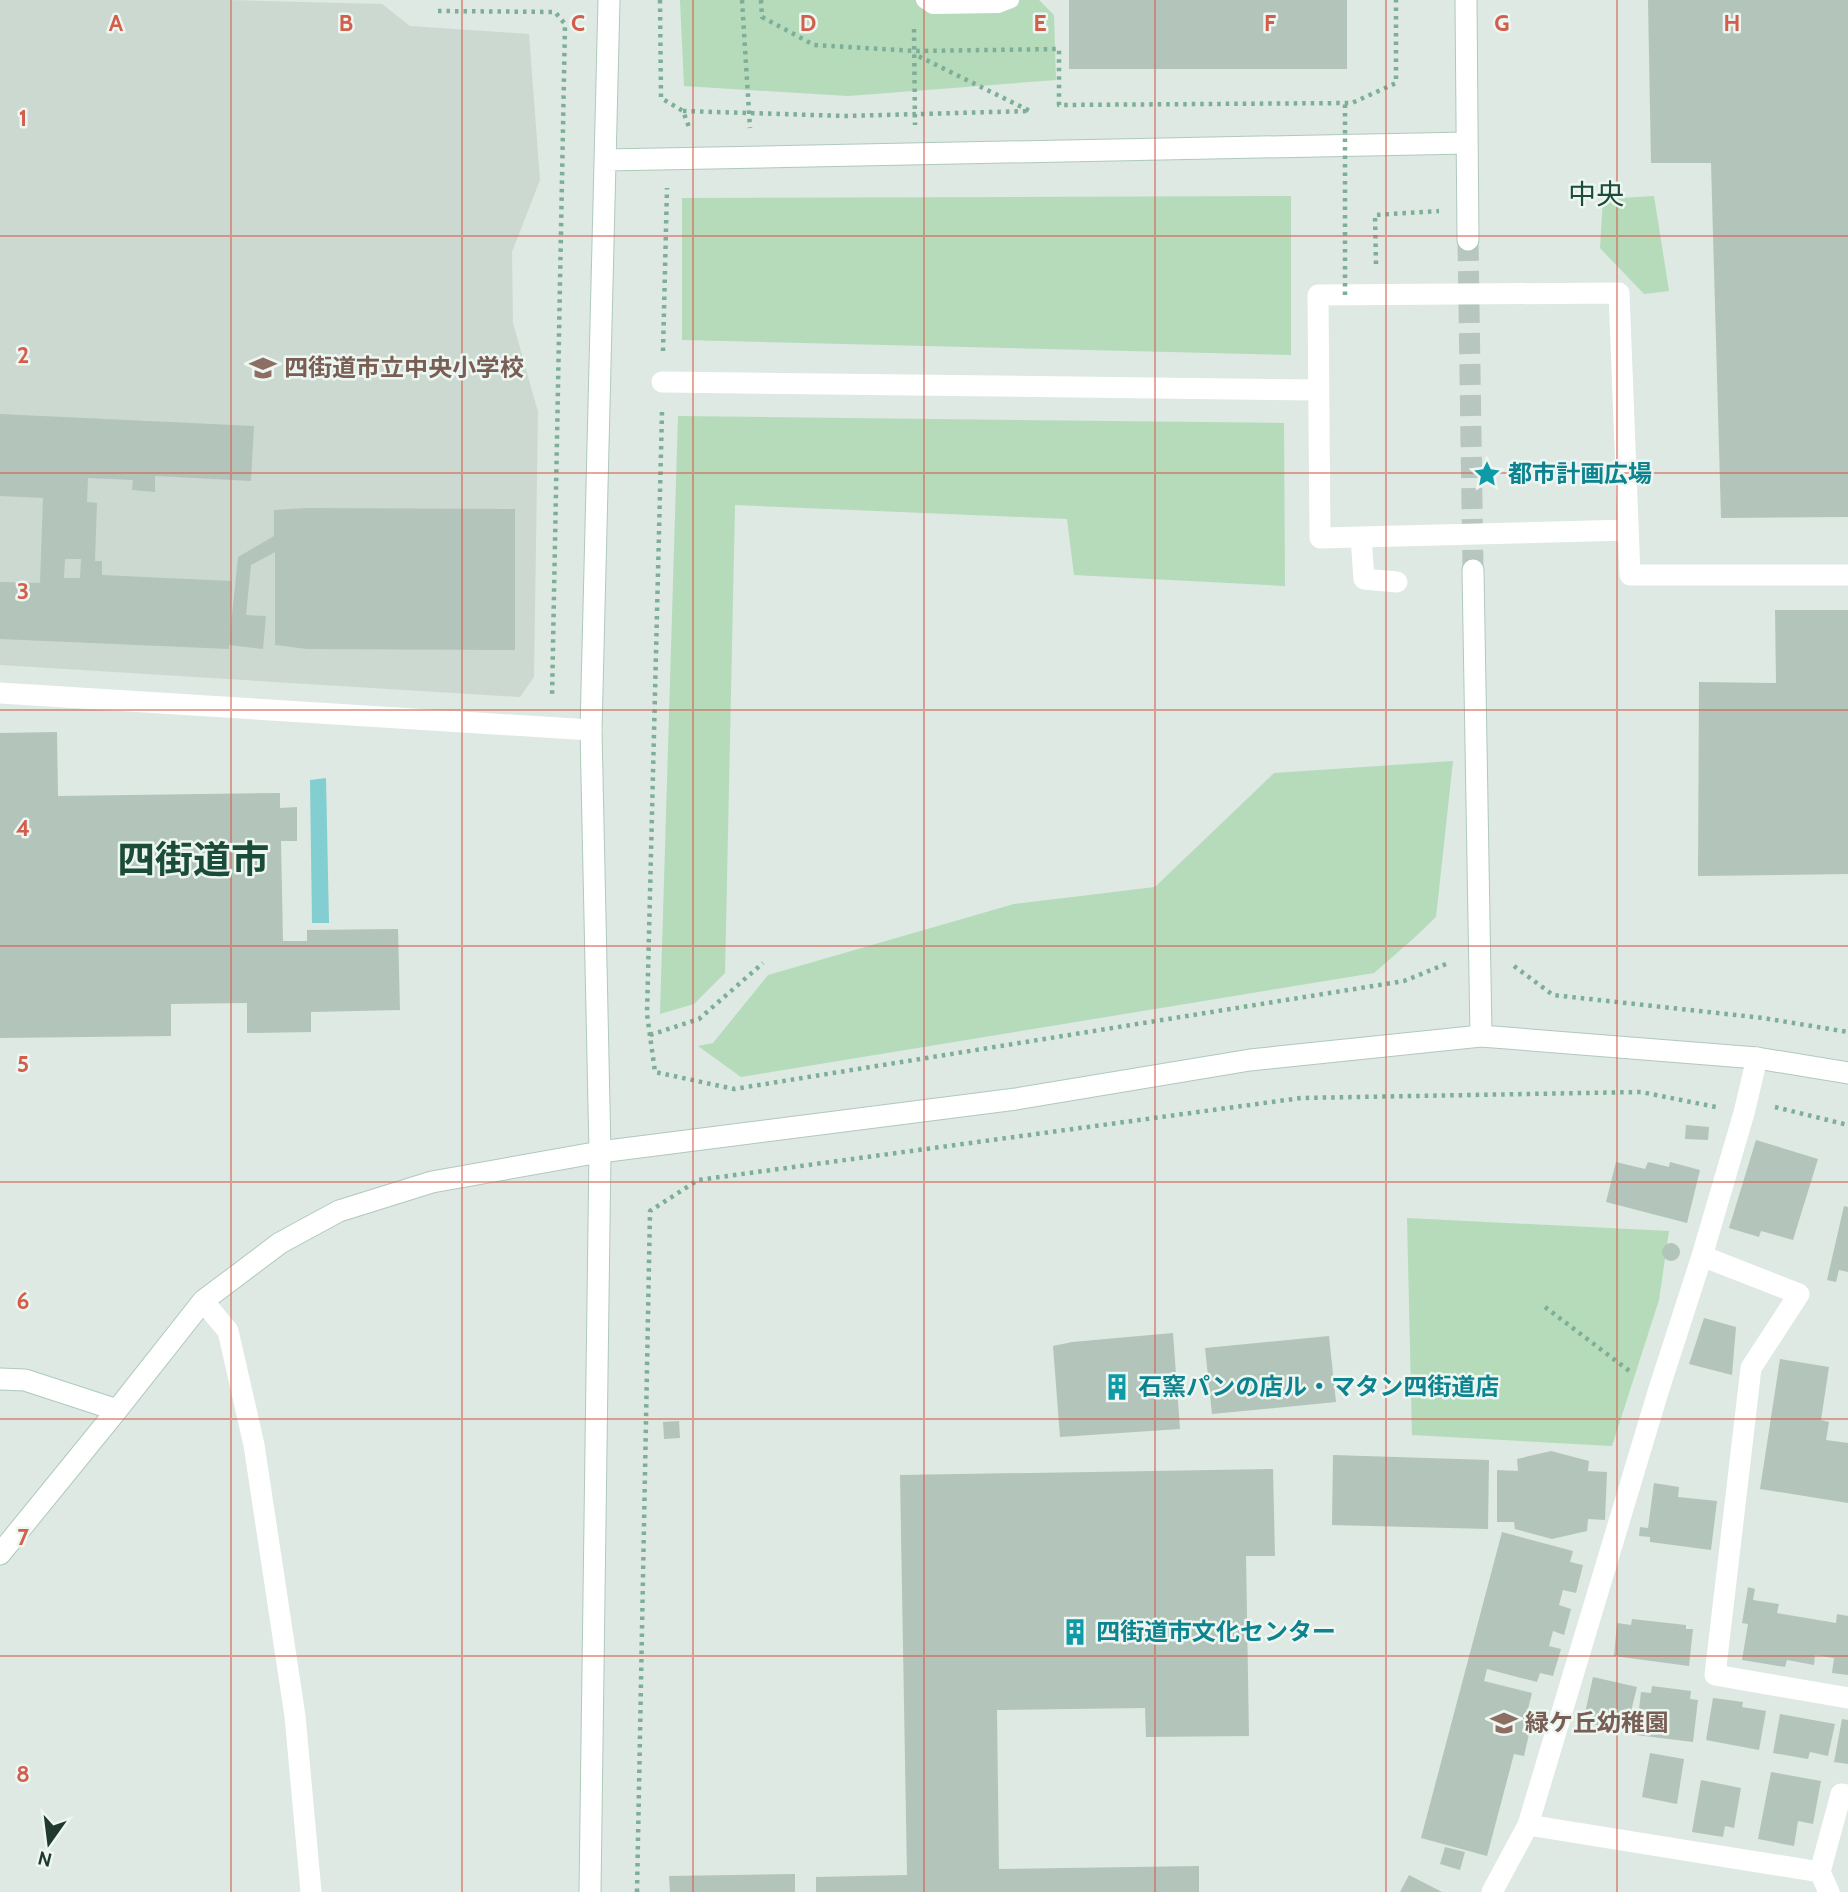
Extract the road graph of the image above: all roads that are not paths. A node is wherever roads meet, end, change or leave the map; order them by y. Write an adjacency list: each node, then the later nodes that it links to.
1 (609, 0): 6 (street)
2 (924, 0): 3 (lane)
3 (1011, 0)
4 (1466, 0): 5 (street)
5 (1467, 143): 6 (street); 7 (street)
6 (606, 160): 16 (street)
7 (1468, 240)
8 (662, 382): 9 (street)
9 (1319, 390): 10 (street); 11 (street)
10 (1628, 530): 11 (street); 13 (street)
11 (1360, 537): 14 (street)
12 (1473, 570): 17 (street)
13 (1848, 575)
14 (1397, 582)
15 (0, 693): 16 (street)
16 (591, 730): 20 (street)
17 (1481, 1036): 18 (street); 20 (street)
18 (1757, 1058): 19 (street); 21 (street)
19 (1848, 1073)
20 (600, 1152): 22 (street); 31 (street)
21 (1702, 1256): 26 (street); 28 (street)
22 (202, 1301): 24 (street); 30 (street)
23 (0, 1379): 24 (street)
24 (117, 1410): 25 (street)
25 (0, 1554)
26 (1848, 1698)
27 (1848, 1795): 29 (street)
28 (1528, 1825): 29 (street); 32 (street)
29 (1819, 1872): 33 (street)
30 (311, 1892)
31 (590, 1892)
32 (1492, 1892)
33 (1829, 1892)

